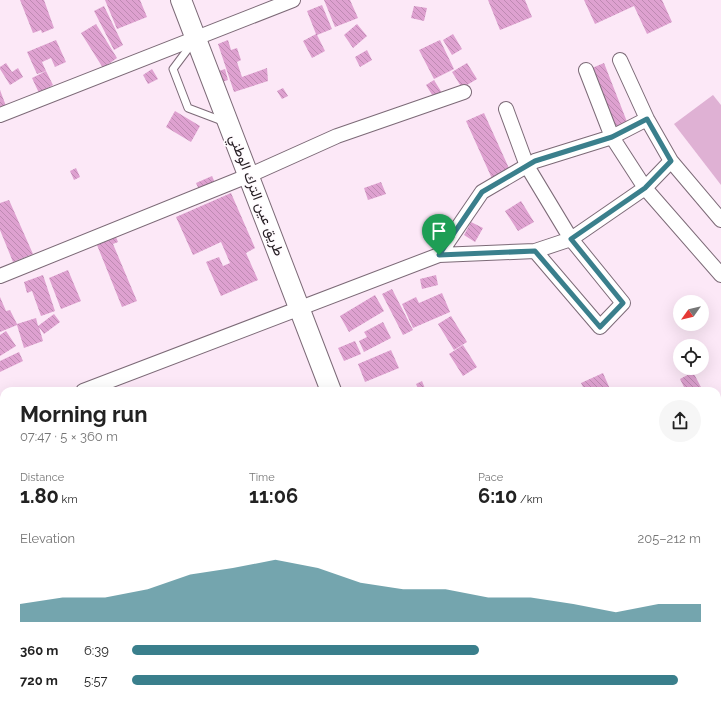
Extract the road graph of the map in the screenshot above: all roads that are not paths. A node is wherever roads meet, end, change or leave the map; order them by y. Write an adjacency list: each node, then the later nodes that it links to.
1 (181, 0): 3 (main road, طريق عين الترك الوطني)
2 (293, 0): 3 (street)
3 (196, 38): 8 (street); 10 (main road, طريق عين الترك الوطني); 10 (lane)
4 (620, 60): 9 (street)
5 (586, 70): 11 (street)
6 (464, 92): 14 (street)
7 (506, 109): 13 (street)
8 (0, 115)
9 (647, 119): 11 (street); 12 (street)
10 (230, 124): 14 (main road, طريق عين الترك الوطني)
11 (612, 137): 13 (street); 15 (street)
12 (671, 161): 15 (street); 16 (street)
13 (527, 166): 17 (street); 19 (street)
14 (250, 175): 21 (street); 22 (main road, طريق عين الترك الوطني)
15 (645, 188): 17 (street); 20 (street)
16 (721, 220)
17 (571, 239): 18 (street); 18 (street)
18 (535, 251): 19 (street)
19 (439, 255): 22 (street)
20 (721, 275)
21 (0, 276)
22 (299, 309): 23 (street); 24 (main road, طريق عين الترك الوطني)
23 (94, 387)
24 (329, 387)

